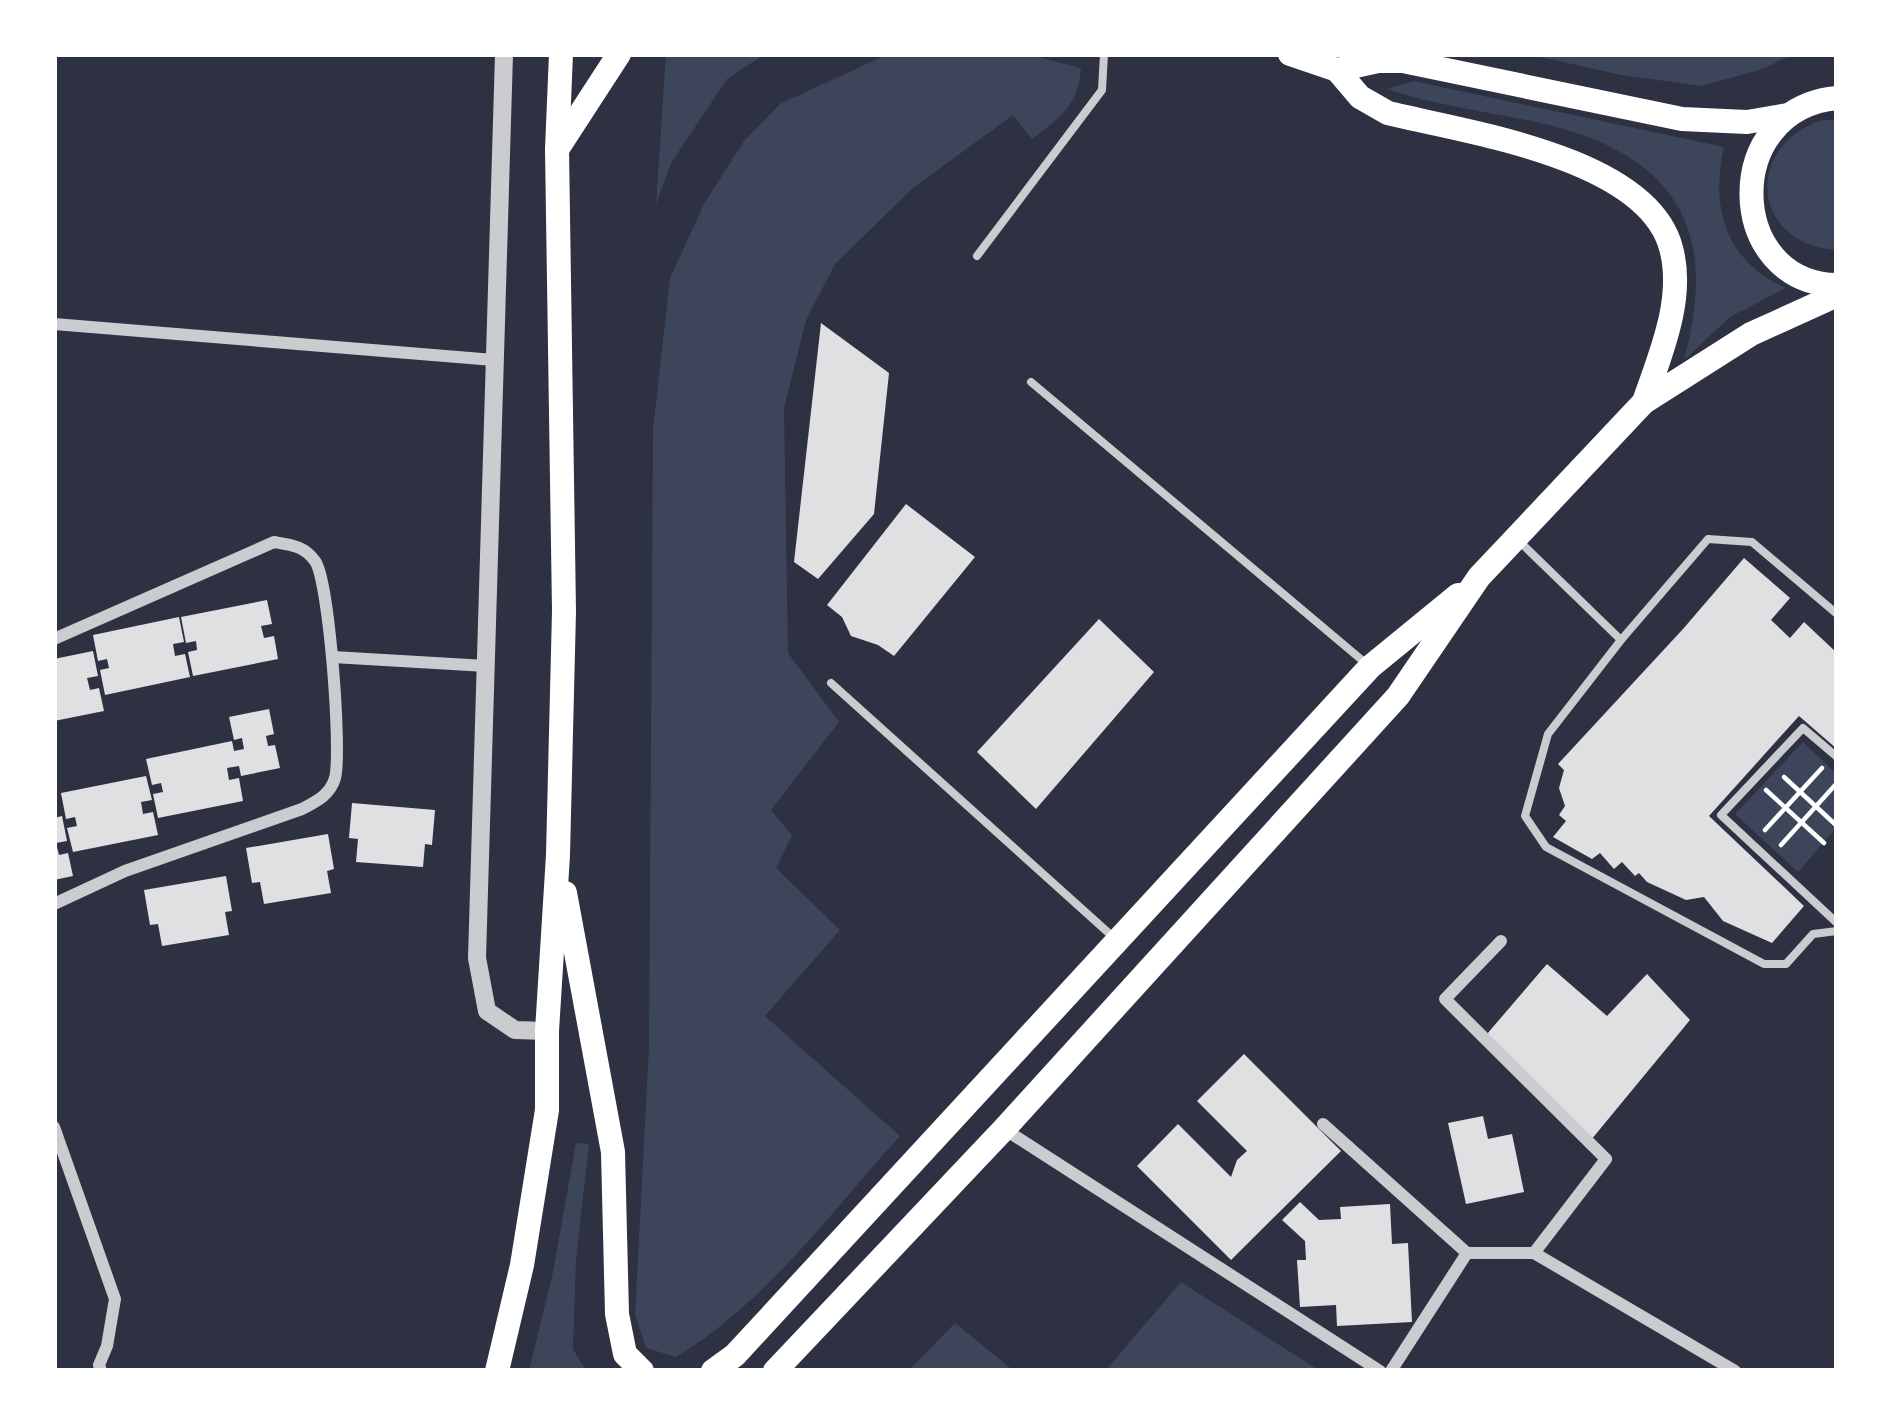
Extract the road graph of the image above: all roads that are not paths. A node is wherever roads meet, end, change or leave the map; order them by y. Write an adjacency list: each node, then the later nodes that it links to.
1 (504, 54): 14 (street)
2 (561, 54): 9 (main road)
3 (619, 54): 9 (main road)
4 (1103, 54): 10 (lane)
5 (1291, 54): 6 (main road)
6 (1336, 70): 8 (main road); 16 (main road)
7 (1837, 98): 8 (main road)
8 (1788, 115): 11 (main road)
9 (557, 149): 27 (main road)
10 (977, 256)
11 (1837, 285)
12 (1837, 295): 16 (main road)
13 (54, 324): 14 (street)
14 (494, 360): 23 (street)
15 (1031, 382): 24 (lane)
16 (1644, 402): 17 (main road)
17 (1518, 540): 18 (main road); 21 (lane)
18 (1479, 577): 24 (main road); 35 (main road)
19 (1837, 614): 21 (lane)
20 (54, 639): 22 (street)
21 (1621, 640): 29 (lane)
22 (333, 657): 23 (street); 28 (street)
23 (486, 666): 32 (street)
24 (1370, 667): 30 (main road)
25 (831, 682): 30 (lane)
26 (1836, 756): 29 (lane)
27 (558, 855): 32 (main road); 42 (main road)
28 (54, 904)
29 (1837, 927)
30 (1118, 941): 43 (main road)
31 (1501, 941): 38 (street)
32 (547, 1031): 41 (main road)
33 (1323, 1124): 37 (street)
34 (54, 1127): 36 (street)
35 (1004, 1129): 44 (main road); 45 (street)
36 (58, 1156): 40 (street)
37 (1467, 1253): 38 (street); 46 (street)
38 (1534, 1253): 39 (street)
39 (1708, 1354): 47 (street); 48 (street)
40 (95, 1369)
41 (497, 1371)
42 (642, 1371)
43 (713, 1371)
44 (775, 1371)
45 (1380, 1371)
46 (1390, 1371)
47 (1697, 1371)
48 (1735, 1371)

